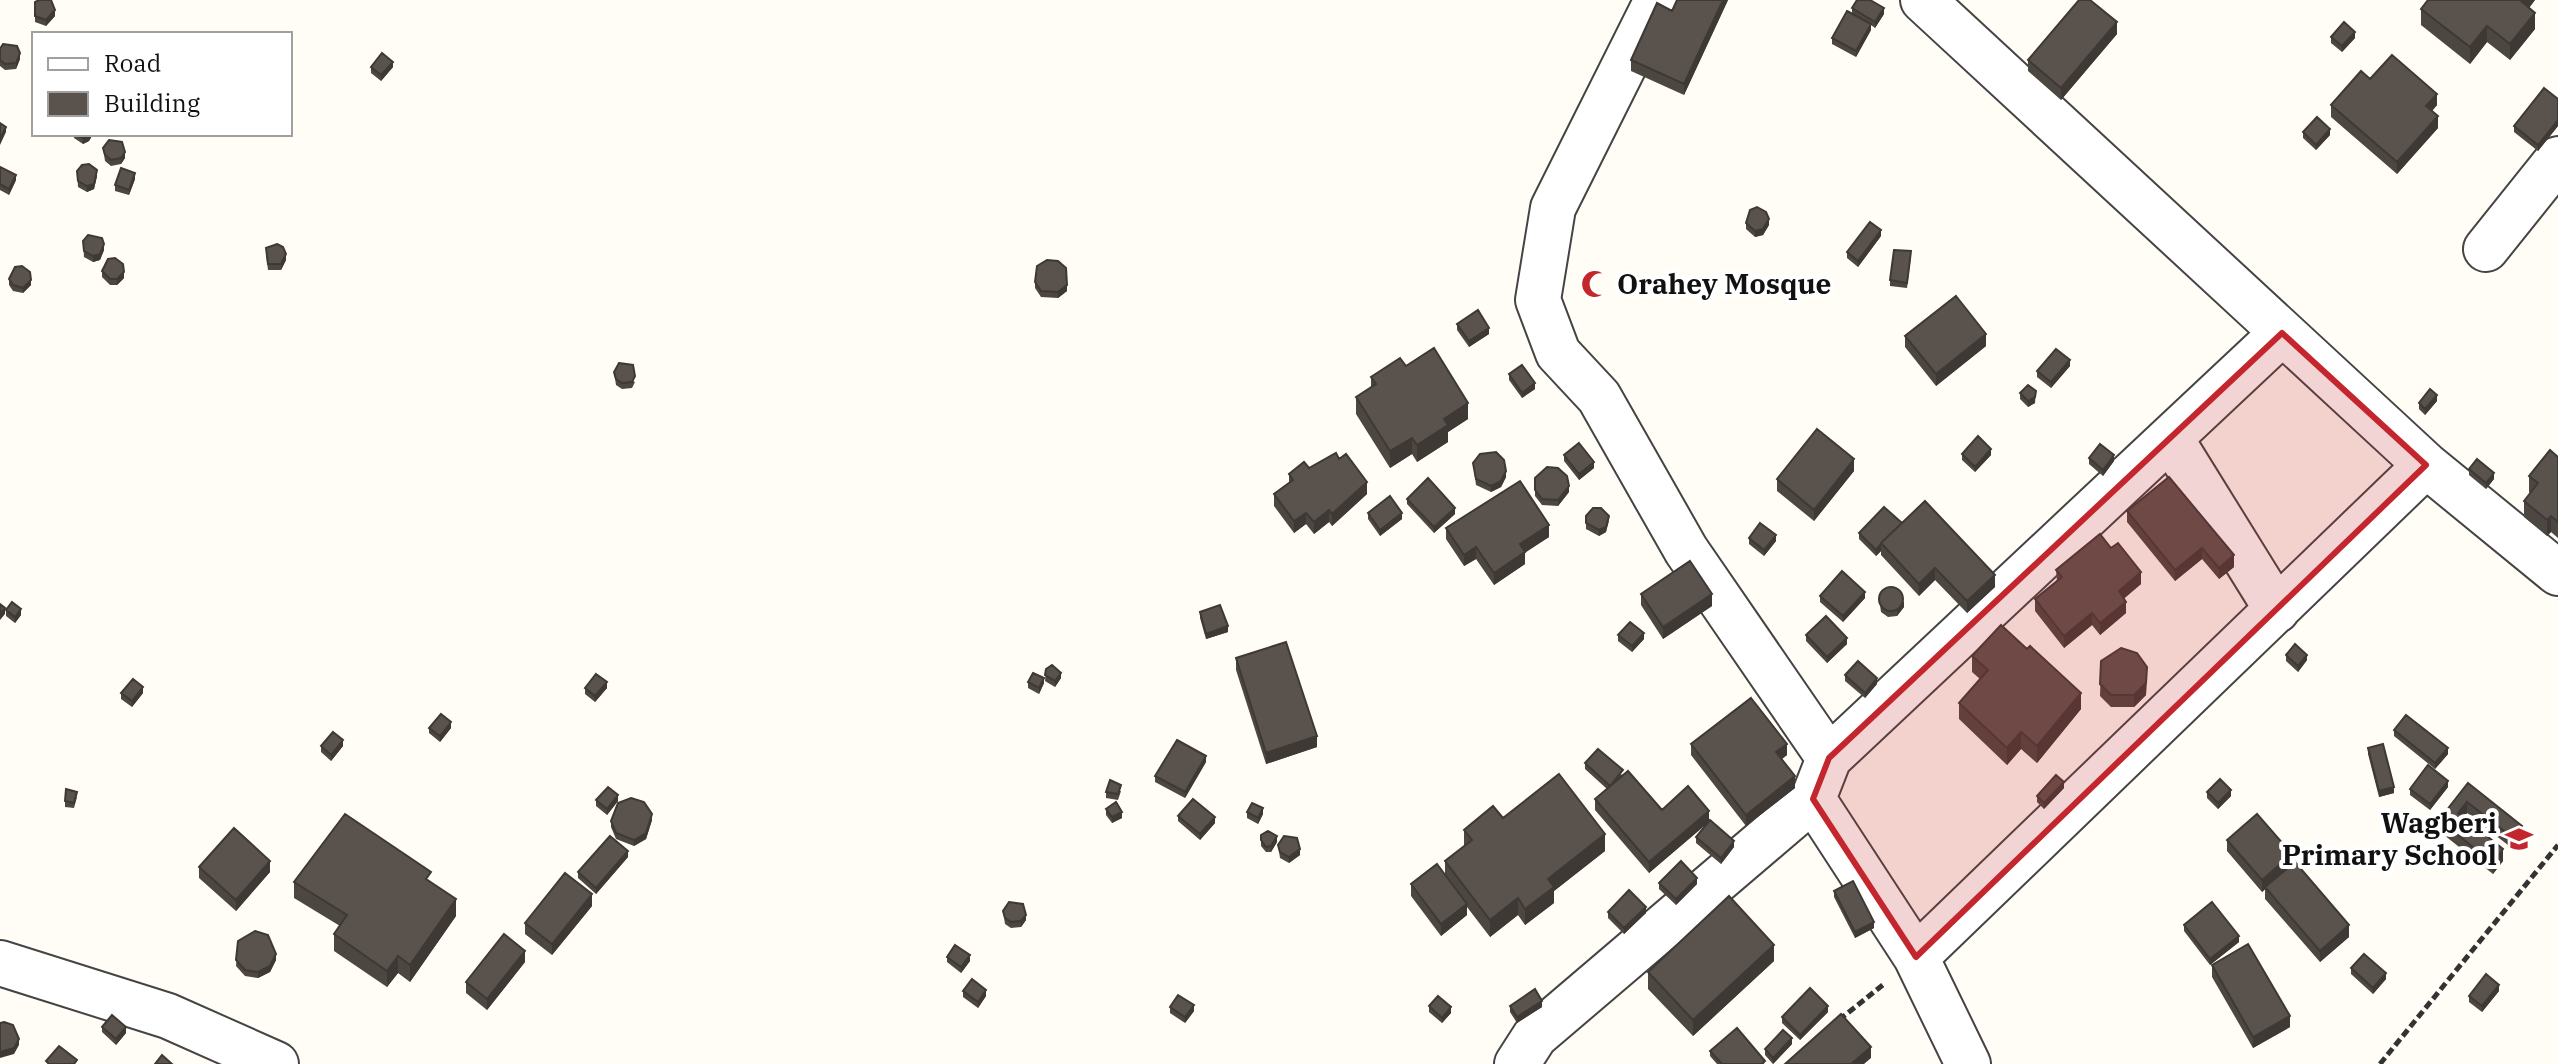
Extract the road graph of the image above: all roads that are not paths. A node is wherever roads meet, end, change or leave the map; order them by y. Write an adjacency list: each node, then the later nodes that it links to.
1 (1657, 0): 10 (street)
2 (1923, 0): 5 (street)
3 (2558, 159): 4 (street)
4 (2486, 249)
5 (2282, 333): 6 (street); 7 (street)
6 (2171, 439): 9 (street); 10 (street)
7 (2426, 465): 8 (street); 9 (street)
8 (2558, 573)
9 (2277, 610): 12 (street)
10 (1829, 758): 11 (street)
11 (1813, 799): 12 (street); 15 (street)
12 (1916, 957): 16 (street)
13 (0, 963): 14 (street)
14 (276, 1064)
15 (1517, 1064)
16 (1968, 1064)

